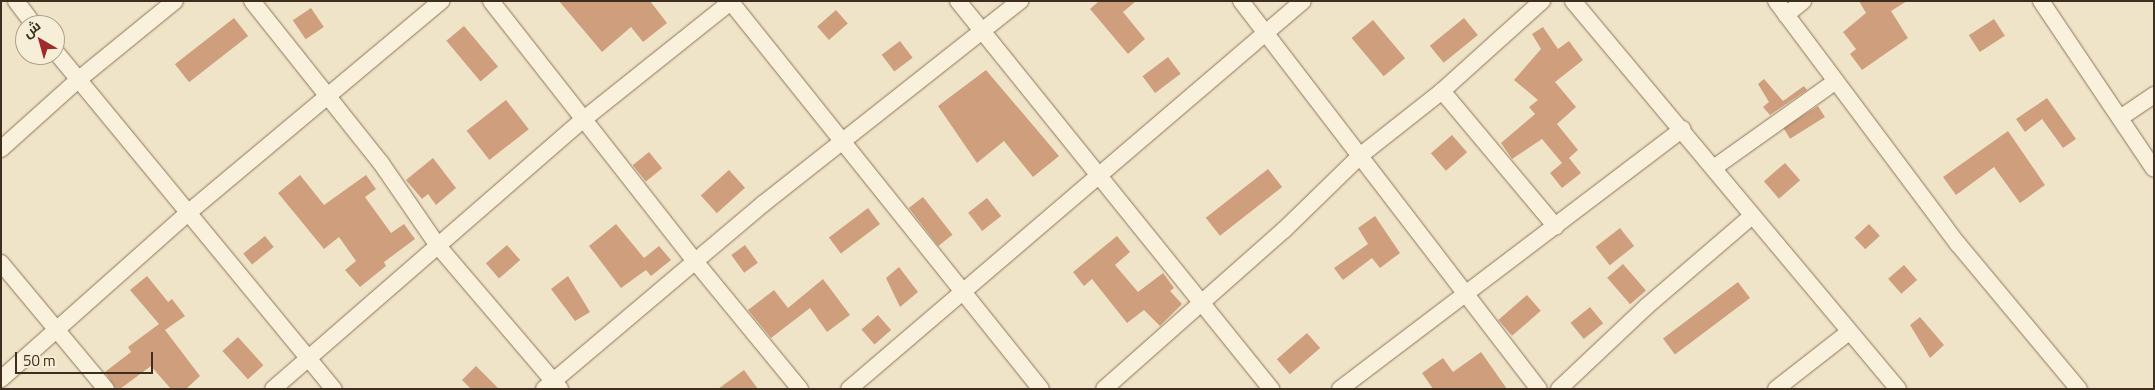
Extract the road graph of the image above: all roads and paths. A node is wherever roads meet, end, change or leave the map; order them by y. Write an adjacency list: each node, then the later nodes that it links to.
1 (16, 1): 16 (street)
2 (175, 1): 21 (street)
3 (252, 1): 24 (street)
4 (441, 1): 24 (street)
5 (492, 1): 27 (street)
6 (958, 1): 18 (street)
7 (1020, 1): 18 (street)
8 (1241, 1): 19 (street)
9 (1303, 1): 19 (street)
10 (1542, 1): 23 (street)
11 (1573, 1): 28 (street)
12 (1776, 1): 17 (street)
13 (1802, 1): 17 (street)
14 (2041, 1): 26 (street)
15 (731, 2): 27 (street); 29 (street)
16 (26, 15)
17 (1786, 15): 22 (street)
18 (981, 30): 29 (street); 34 (street)
19 (1266, 32): 31 (street); 34 (street)
20 (65, 64): 21 (street)
21 (78, 80): 30 (street); 35 (street)
22 (1836, 82): 32 (street); 62 (street)
23 (1442, 91): 31 (street); 37 (street)
24 (326, 95): 35 (street); 38 (street)
25 (2154, 96): 26 (street)
26 (2120, 118): 33 (street)
27 (584, 119): 38 (street); 39 (street)
28 (1683, 129): 32 (street); 37 (street)
29 (842, 140): 39 (street); 41 (street)
30 (1, 149)
31 (1361, 156): 42 (street); 43 (street)
32 (1714, 167): 36 (street)
33 (2154, 170)
34 (1098, 174): 41 (street); 43 (street)
35 (189, 212): 44 (street); 46 (street)
36 (1752, 216): 45 (street); 59 (street)
37 (1556, 227): 42 (street)
38 (438, 246): 46 (street); 48 (street)
39 (694, 260): 48 (street); 52 (street)
40 (1, 263): 44 (street)
41 (963, 293): 53 (street); 54 (street)
42 (1464, 293): 57 (street); 58 (street)
43 (1202, 304): 55 (street); 56 (street)
44 (58, 330): 47 (street); 49 (street)
45 (1849, 332): 60 (street); 61 (street)
46 (308, 357): 50 (street); 51 (street)
47 (1, 379)
48 (552, 386)
49 (106, 389)
50 (273, 389)
51 (334, 389)
52 (800, 389)
53 (849, 389)
54 (1041, 389)
55 (1104, 389)
56 (1271, 389)
57 (1340, 389)
58 (1539, 389)
59 (1559, 389)
60 (1776, 389)
61 (1898, 389)
62 (2079, 389)

